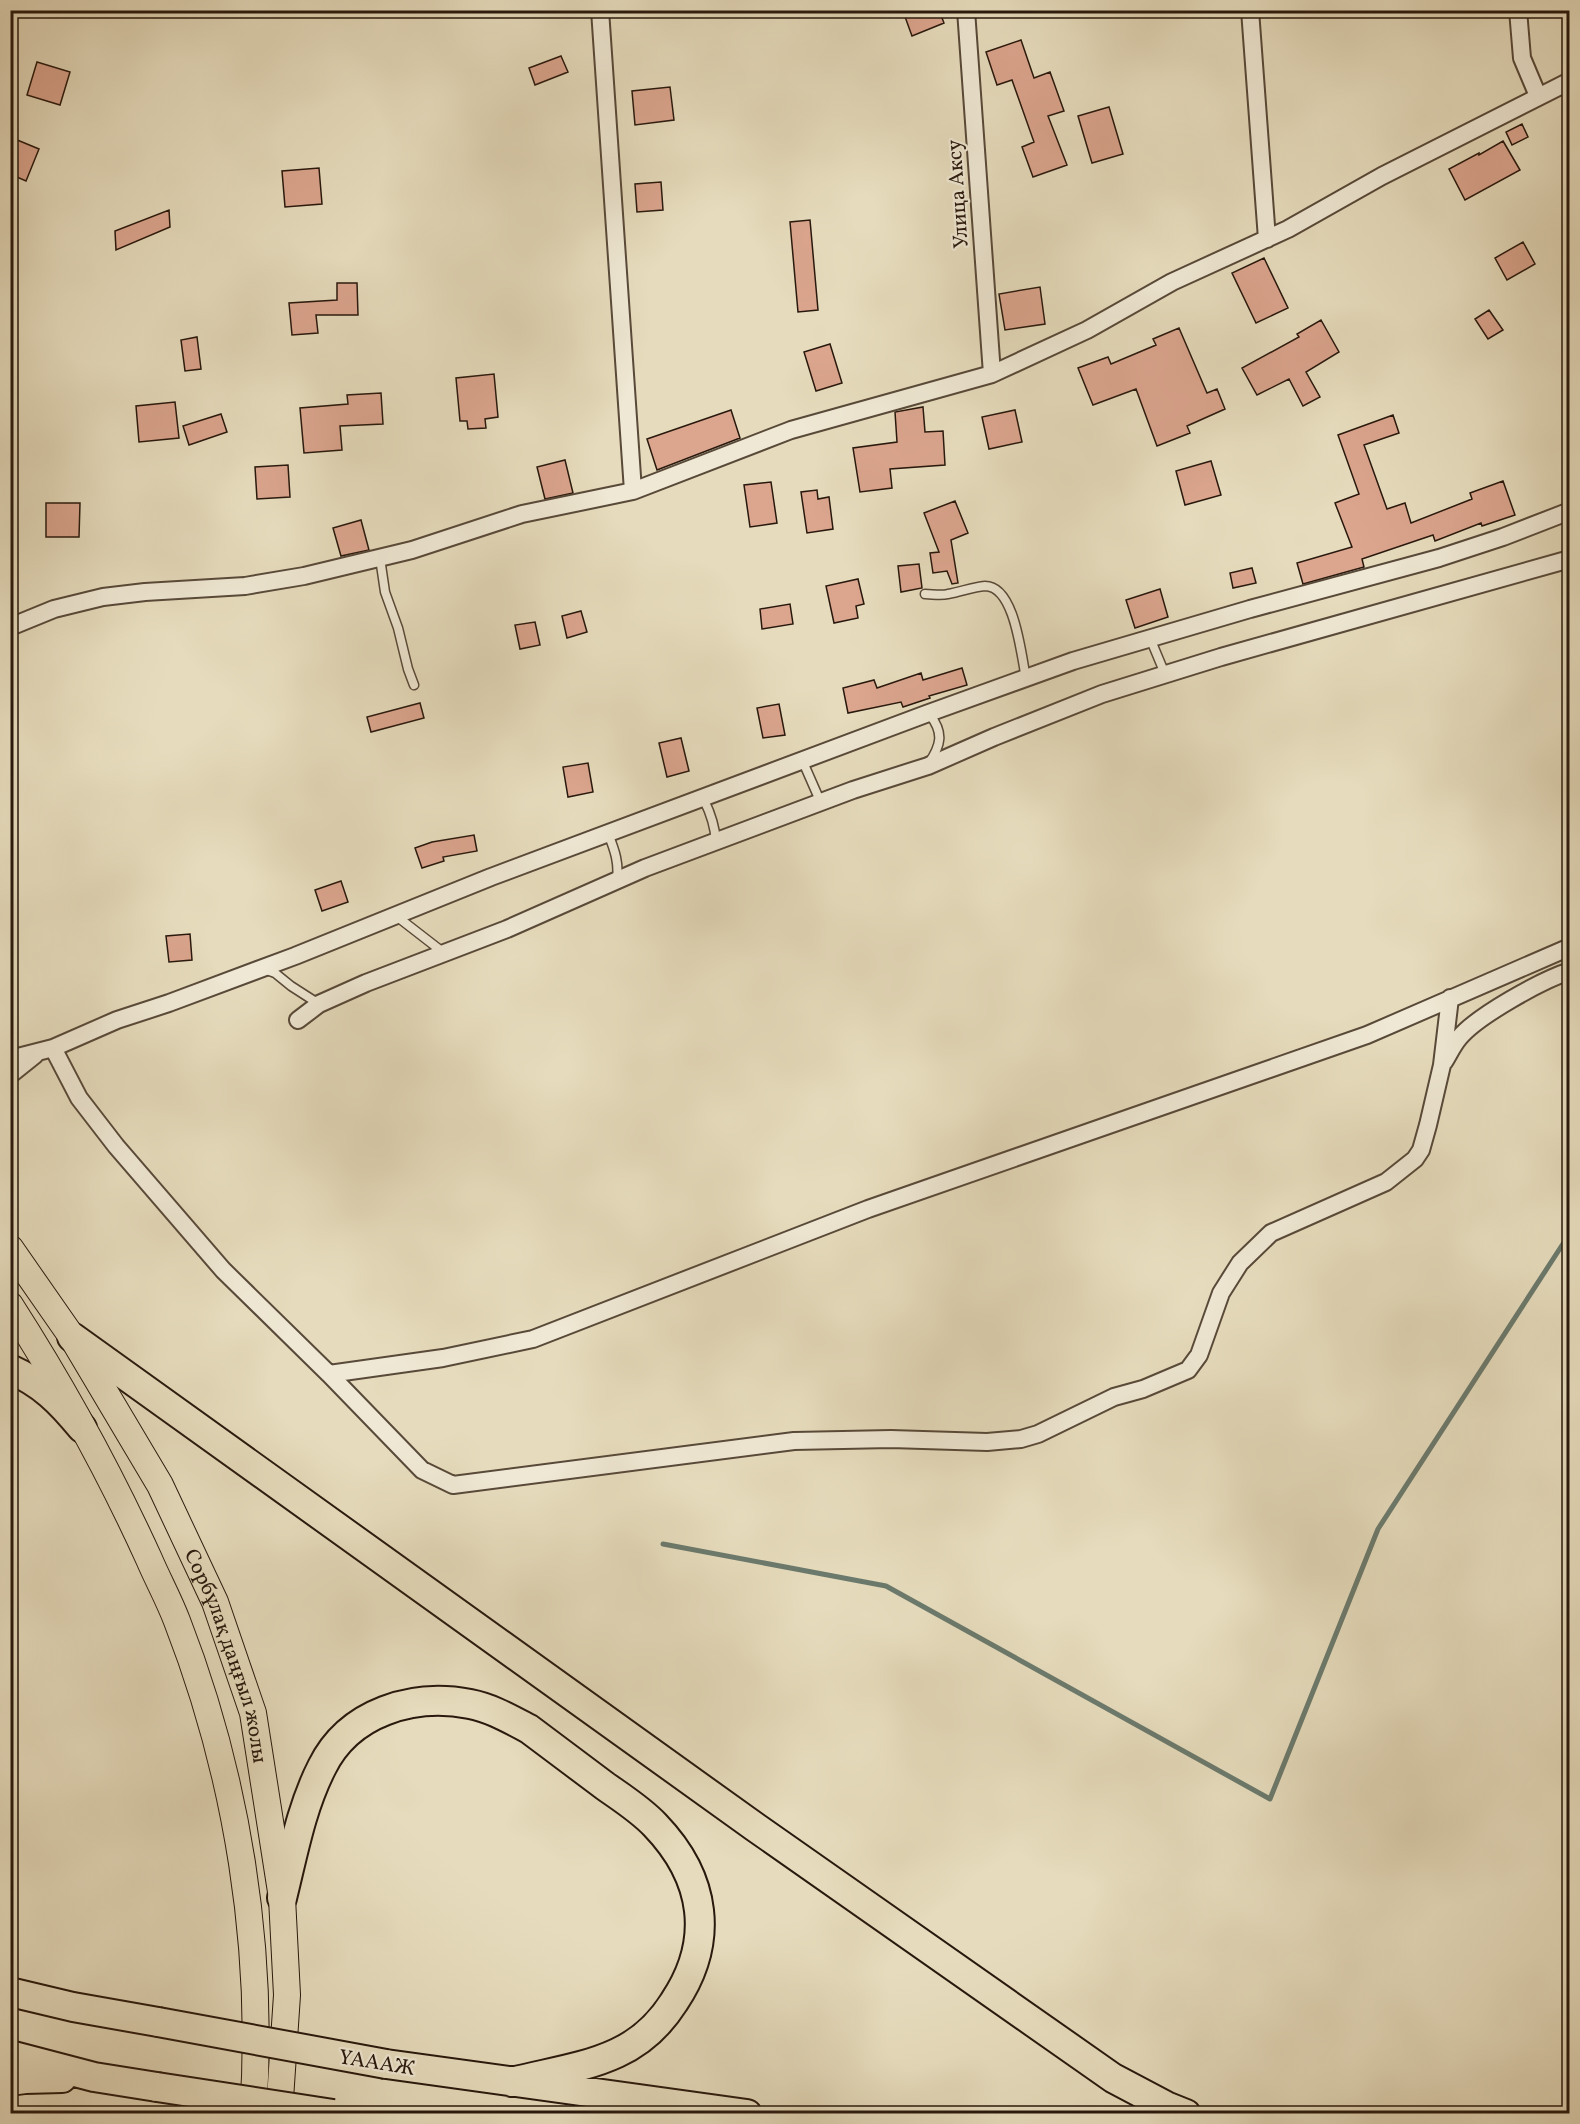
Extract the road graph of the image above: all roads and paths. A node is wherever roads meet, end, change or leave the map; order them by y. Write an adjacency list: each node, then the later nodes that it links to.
1 (600, 10): 9 (street)
2 (966, 10): 8 (street, Улица Аксу)
3 (1250, 10): 7 (street)
4 (1518, 10): 6 (street)
5 (1569, 81): 6 (street)
6 (1538, 96): 7 (street)
7 (1267, 238): 8 (street)
8 (992, 374): 9 (street)
9 (633, 491): 12 (street)
10 (1569, 511): 15 (street)
11 (1568, 555): 16 (street)
12 (380, 558): 14 (street); 18 (lane)
13 (925, 594): 17 (lane)
14 (10, 627)
15 (1150, 639): 16 (lane); 17 (street)
16 (1165, 674): 21 (street)
17 (1026, 678): 19 (street)
18 (414, 685)
19 (915, 718): 20 (street); 21 (lane)
20 (803, 762): 22 (street); 23 (lane)
21 (928, 766): 23 (street)
22 (698, 801): 24 (street); 25 (lane)
23 (821, 803): 25 (street)
24 (597, 838): 26 (lane); 27 (street)
25 (716, 842): 26 (street)
26 (617, 880): 29 (street)
27 (395, 915): 29 (lane); 30 (street)
28 (1569, 947): 32 (street)
29 (444, 953): 33 (street)
30 (261, 968): 33 (lane); 35 (street)
31 (1569, 970): 38 (street)
32 (1450, 998): 38 (street); 45 (street)
33 (319, 1004): 34 (street)
34 (298, 1020)
35 (53, 1048): 36 (street); 45 (street)
36 (35, 1054): 37 (street); 39 (street)
37 (10, 1059)
38 (1442, 1065): 45 (street)
39 (10, 1076)
40 (10, 1248): 41 (main road, Сорбұлақ даңғыл жолы)
41 (48, 1303): 42 (main road); 43 (main road, Сорбұлақ даңғыл жолы)
42 (15, 1312): 46 (main road, Сорбұлақ даңғыл жолы)
43 (72, 1337): 47 (main road, Сорбұлақ даңғыл жолы); 59 (highway)
44 (10, 1369): 46 (highway)
45 (329, 1374)
46 (82, 1428): 55 (main road, Сорбұлақ даңғыл жолы)
47 (282, 1898): 54 (highway); 56 (main road, Сорбұлақ даңғыл жолы)
48 (10, 1976): 50 (highway)
49 (10, 1992): 50 (highway, ҮАААЖ)
50 (100, 2011): 54 (highway, ҮАААЖ, bridge)
51 (10, 2055): 52 (highway)
52 (94, 2077): 53 (highway); 57 (highway, bridge)
53 (10, 2081)
54 (512, 2082): 58 (highway, ҮАААЖ)
55 (253, 2114)
56 (279, 2114)
57 (333, 2114)
58 (747, 2114)
59 (1186, 2114)

